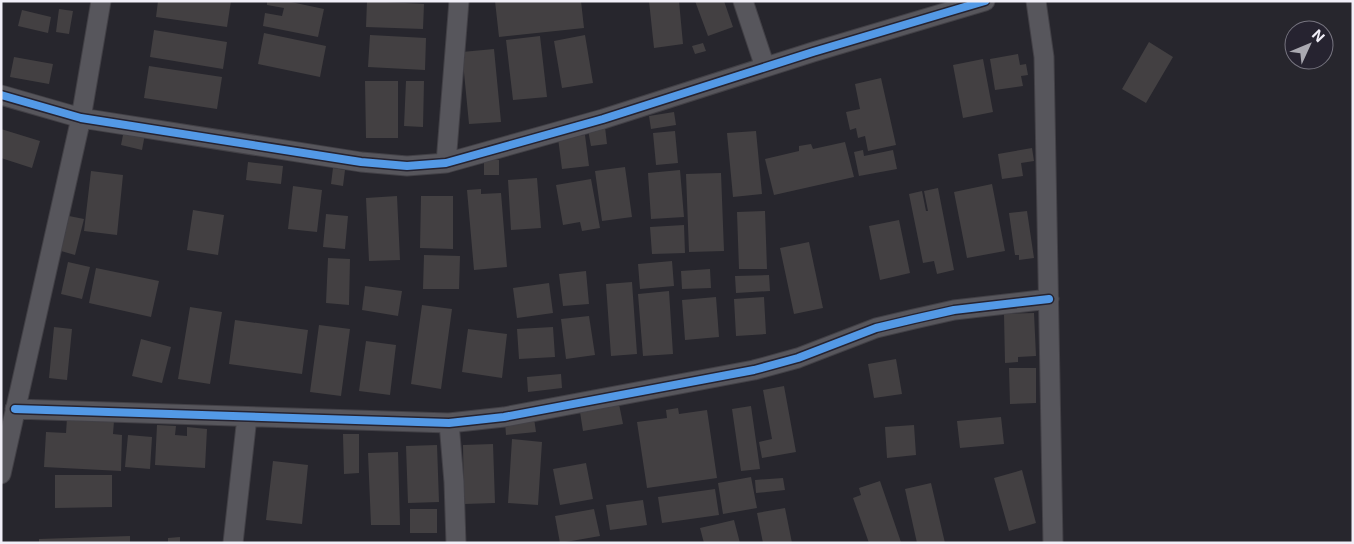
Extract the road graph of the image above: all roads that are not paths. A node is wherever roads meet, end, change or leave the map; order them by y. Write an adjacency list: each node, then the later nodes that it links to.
1 (101, 1): 8 (street)
2 (459, 1): 9 (street)
3 (743, 1): 6 (street)
4 (986, 1): 6 (street)
5 (1036, 1): 10 (street)
6 (765, 66): 9 (street)
7 (1, 95): 8 (street)
8 (80, 118): 9 (street); 11 (street)
9 (446, 163)
10 (1049, 299): 13 (street); 17 (street)
11 (15, 409): 12 (street); 14 (street)
12 (247, 417): 13 (street); 15 (street)
13 (449, 423): 16 (street)
14 (1, 474)
15 (233, 543)
16 (456, 543)
17 (1053, 543)

